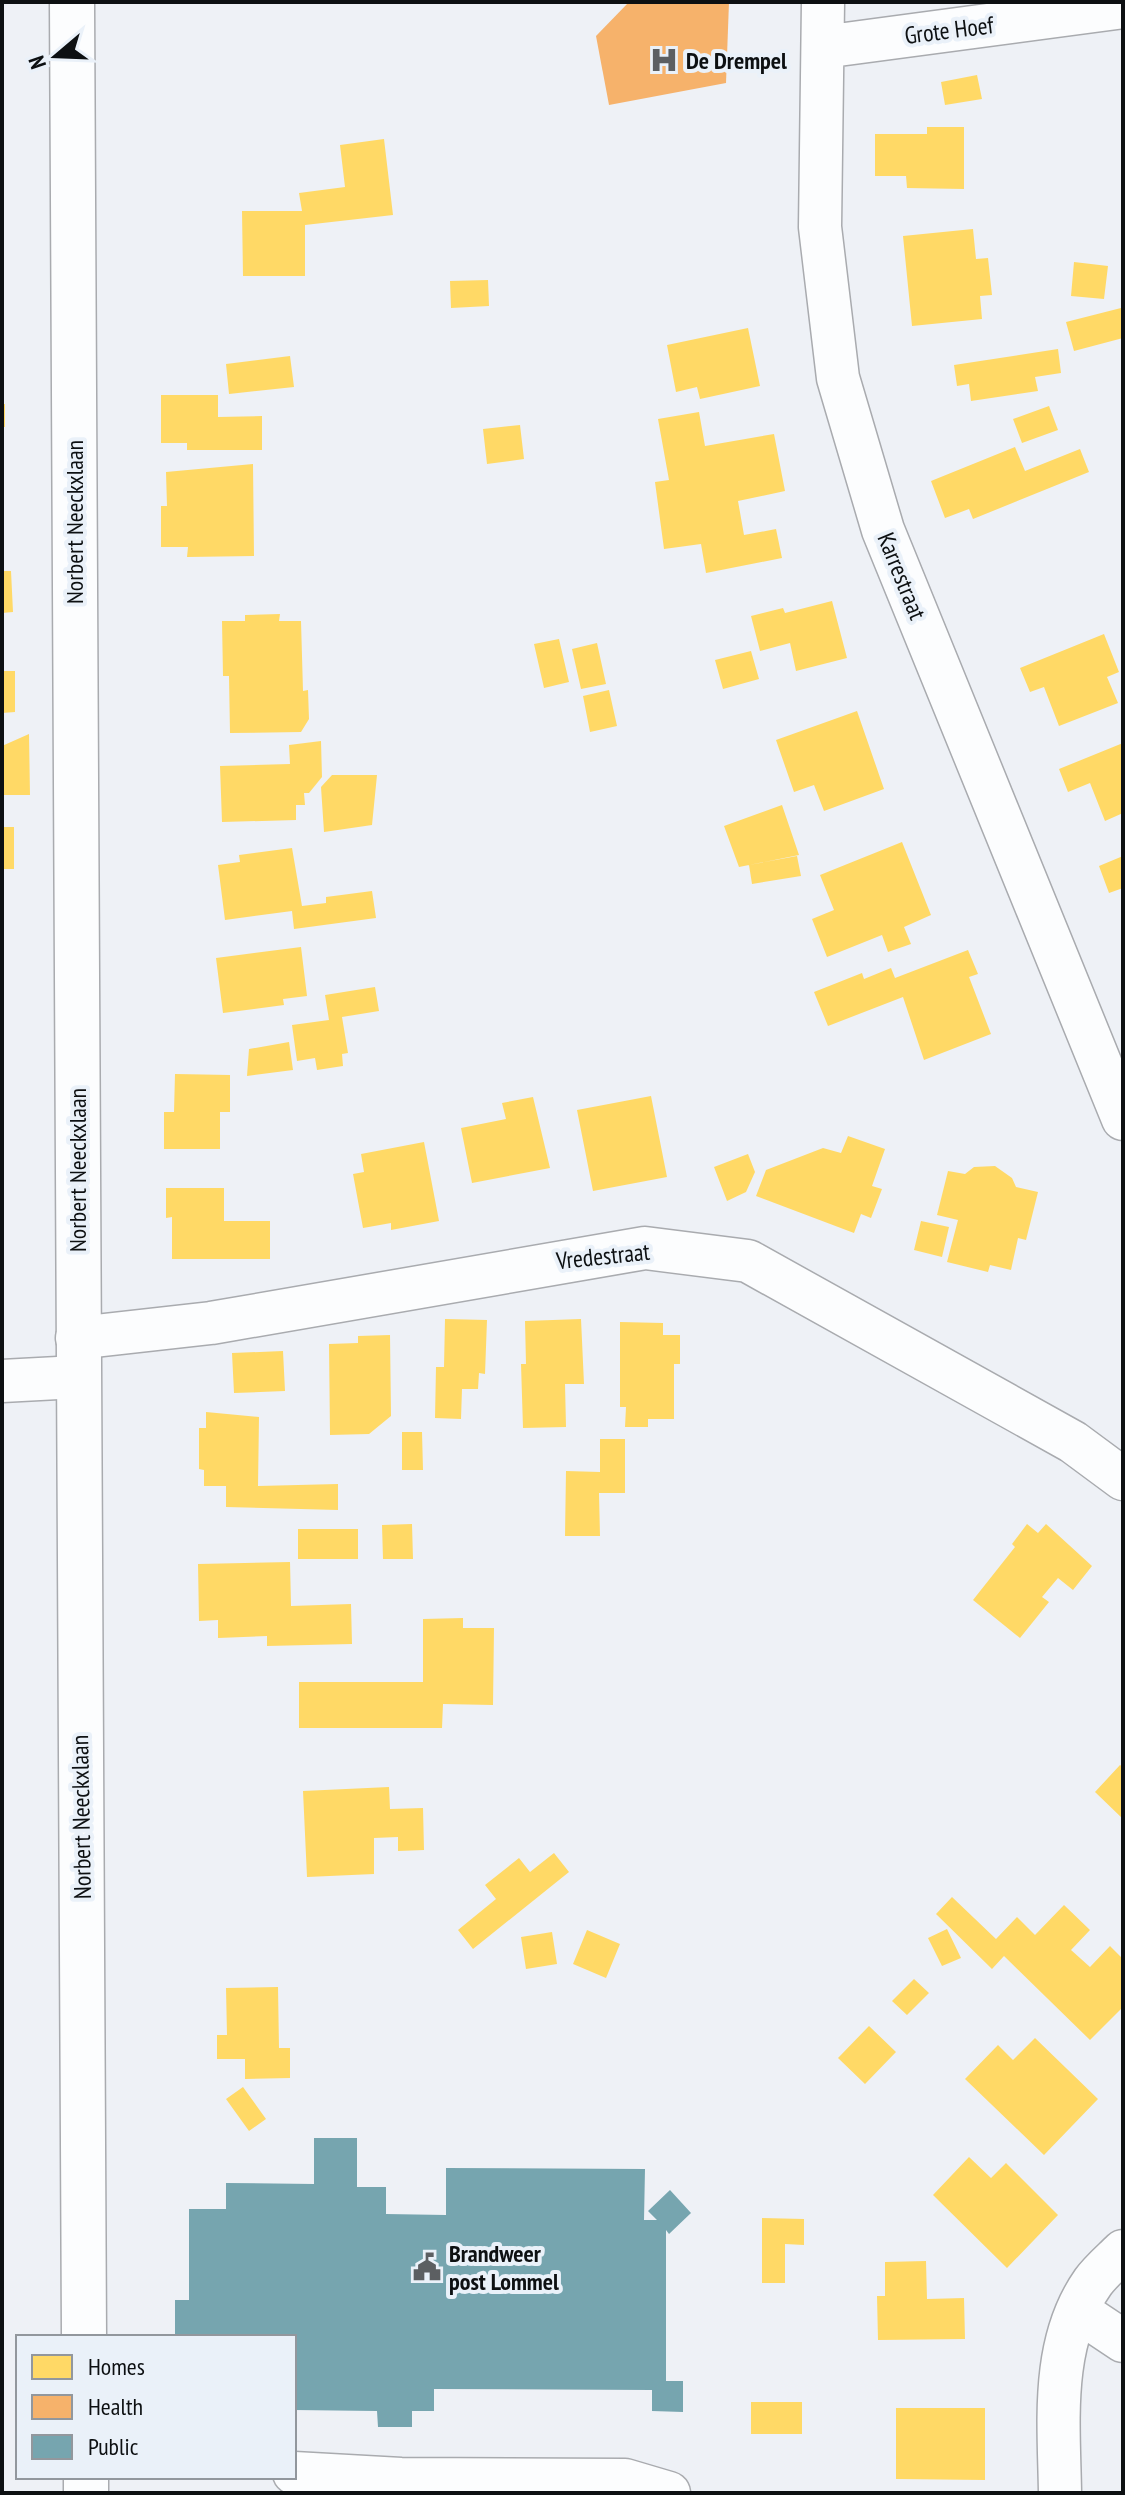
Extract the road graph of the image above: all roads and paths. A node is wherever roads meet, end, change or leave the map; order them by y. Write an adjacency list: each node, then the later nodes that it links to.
1 (72, 2): 6 (main road, Norbert Neeckxlaan)
2 (823, 2): 4 (street, Karrestraat)
3 (1123, 7): 4 (street, Grote Hoef)
4 (823, 47): 5 (street, Karrestraat)
5 (1123, 1119)
6 (77, 1357): 7 (street, Vredestraat); 8 (street, Vredestraat); 11 (main road, Norbert Neeckxlaan)
7 (2, 1381)
8 (1123, 1479)
9 (1123, 2251): 10 (street)
10 (1078, 2311): 12 (street); 15 (street)
11 (84, 2335)
12 (1123, 2341)
13 (296, 2473): 14 (street)
14 (669, 2493)
15 (1060, 2493)

